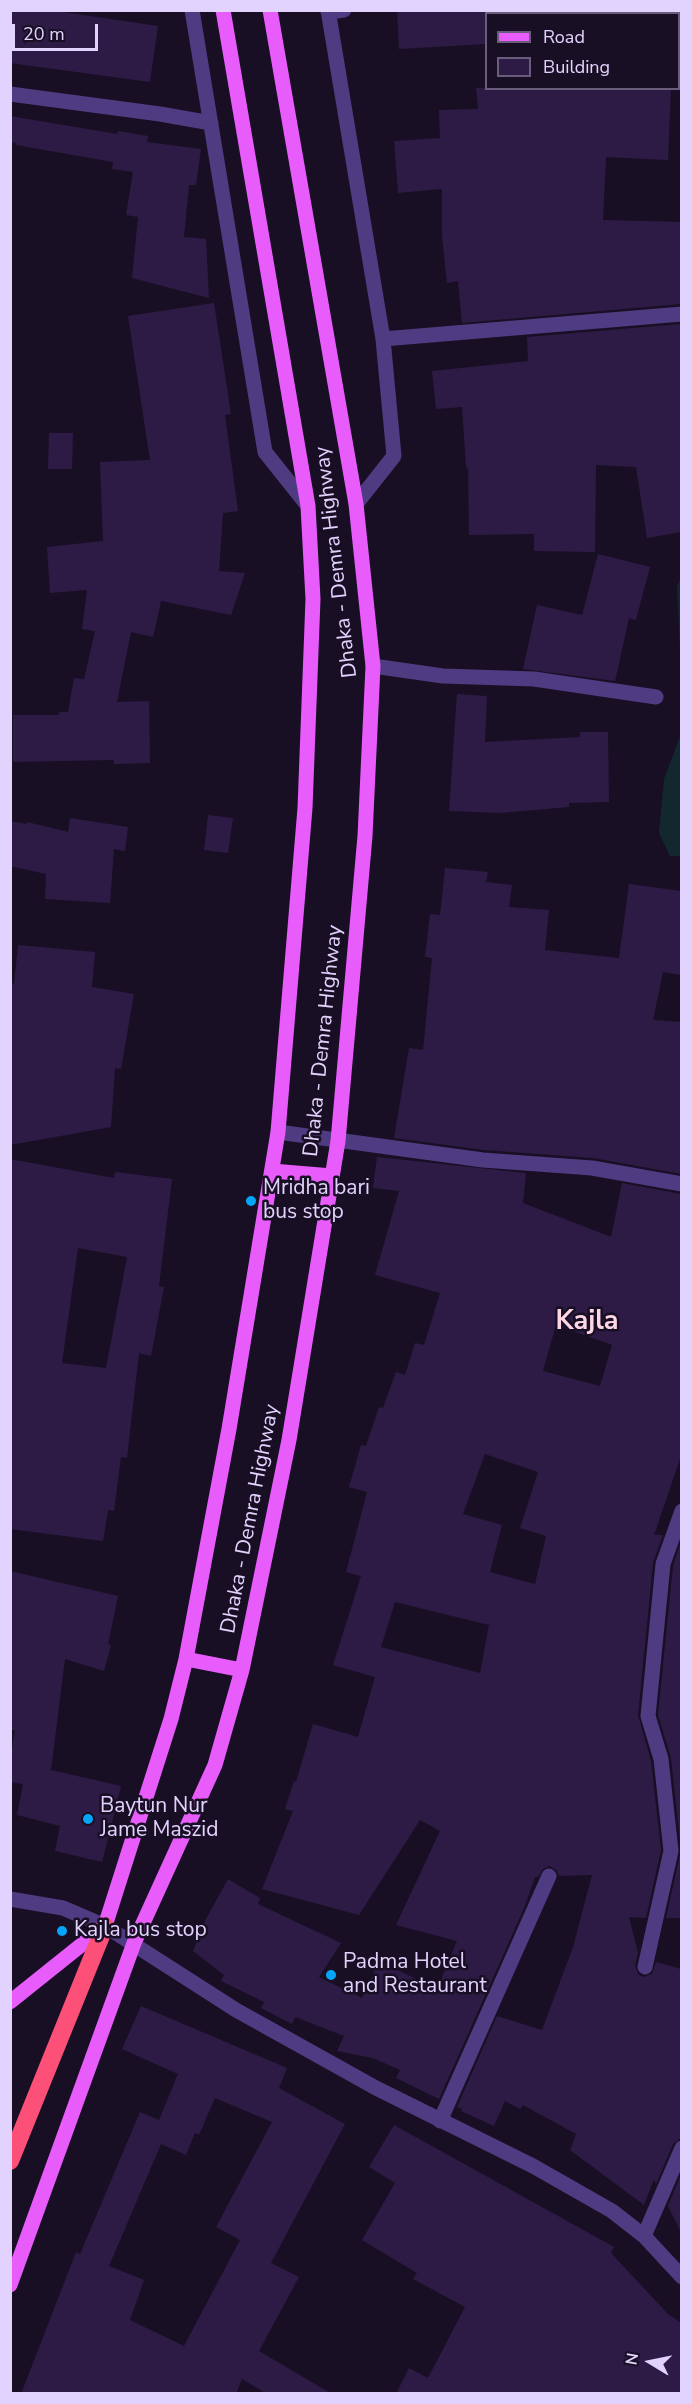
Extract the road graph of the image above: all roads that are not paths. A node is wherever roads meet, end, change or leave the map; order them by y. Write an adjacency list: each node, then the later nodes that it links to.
1 (192, 10): 7 (street)
2 (223, 10): 11 (main road, Dhaka - Demra Highway)
3 (270, 10): 10 (main road, Dhaka - Demra Highway)
4 (344, 10): 5 (street)
5 (328, 11): 9 (street)
6 (10, 94): 7 (street)
7 (211, 123): 11 (street)
8 (681, 314): 9 (street)
9 (383, 339): 10 (street)
10 (356, 504): 12 (main road, Dhaka - Demra Highway)
11 (308, 506): 14 (main road, Dhaka - Demra Highway)
12 (373, 666): 13 (street); 15 (main road, Dhaka - Demra Highway)
13 (656, 697)
14 (278, 1132): 15 (street); 16 (main road, Dhaka - Demra Highway)
15 (338, 1141): 17 (main road, Dhaka - Demra Highway); 18 (street)
16 (272, 1170): 17 (main road); 20 (main road, Dhaka - Demra Highway)
17 (332, 1176): 21 (main road, Dhaka - Demra Highway)
18 (681, 1184)
19 (681, 1512): 26 (street)
20 (186, 1659): 21 (main road); 24 (main road, Dhaka - Demra Highway)
21 (242, 1670): 25 (main road, Dhaka - Demra Highway)
22 (549, 1876): 28 (street)
23 (10, 1899): 24 (street)
24 (105, 1926): 25 (street); 27 (main road); 29 (highway)
25 (134, 1943): 28 (street); 35 (main road, Dhaka - Demra Highway)
26 (645, 1967)
27 (10, 2002)
28 (440, 2121): 33 (street)
29 (26, 2123): 31 (highway); 32 (highway)
30 (681, 2148): 33 (street)
31 (10, 2151)
32 (10, 2161)
33 (644, 2236): 34 (street)
34 (681, 2277)
35 (10, 2285)

